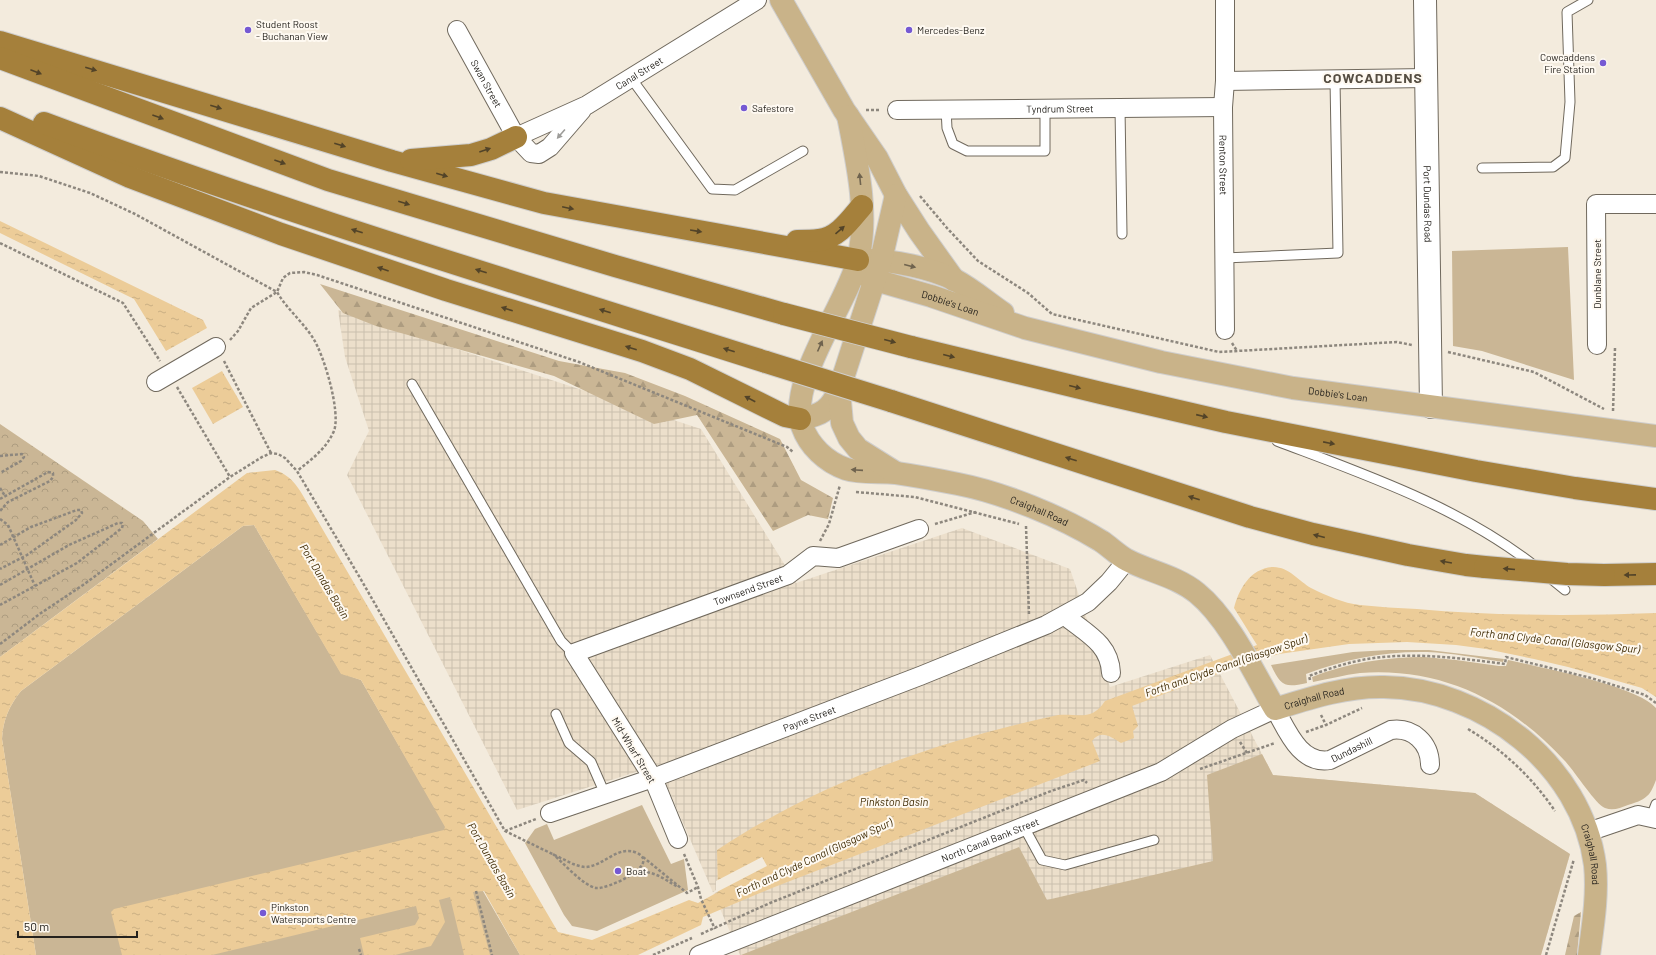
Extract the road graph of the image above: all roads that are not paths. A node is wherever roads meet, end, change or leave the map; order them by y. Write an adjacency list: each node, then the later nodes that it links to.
1 (757, 0): 9 (street, Canal Street)
2 (781, 0): 20 (main road, Dobbie's Loan)
3 (1225, 0): 12 (street, Renton Street)
4 (1425, 0): 10 (street, Port Dundas Road)
5 (1588, 0): 25 (lane)
6 (457, 30): 22 (street, Swan Street)
7 (0, 42): 24 (highway, one-way to 24)
8 (0, 58): 45 (highway, one-way to 45, bridge)
9 (631, 78): 13 (street, Canal Street); 23 (lane)
10 (1427, 78): 11 (street); 43 (street, Port Dundas Road)
11 (1335, 80): 12 (street); 31 (lane)
12 (1225, 81): 15 (street, Renton Street)
13 (587, 105): 22 (street, Canal Street); 22 (street, Swan Street, one-way to 22)
14 (0, 107): 51 (highway, one-way to 14, bridge)
15 (1223, 107): 17 (street, Tyndrum Street); 31 (street, Renton Street)
16 (1045, 108): 17 (street, Tyndrum Street); 18 (street, Tyndrum Street); 18 (lane)
17 (1120, 108): 29 (lane)
18 (946, 109): 19 (street, Tyndrum Street)
19 (897, 110)
20 (846, 113): 26 (main road, Dobbie's Loan); 28 (main road, Dobbie's Loan, one-way to 20)
21 (0, 118): 44 (highway, one-way to 21)
22 (516, 137): 24 (highway, one-way to 22)
23 (803, 151)
24 (392, 161): 30 (highway, one-way to 30)
25 (1482, 168)
26 (896, 194): 32 (main road); 35 (main road, Dobbie's Loan)
27 (1656, 204): 38 (street, Dunblane Street)
28 (862, 206): 30 (highway, one-way to 28); 33 (main road, Dobbie's Loan)
29 (1122, 234)
30 (762, 242): 33 (highway)
31 (1224, 258): 37 (street, Renton Street)
32 (881, 260): 33 (main road, Dobbie's Loan); 34 (main road); 35 (main road, Dobbie's Loan, one-way to 35)
33 (856, 265): 34 (main road, Dobbie's Loan); 44 (main road, Craighall Road, one-way to 33)
34 (875, 280): 36 (main road, Dobbie's Loan); 42 (main road, Craighall Road)
35 (954, 280): 36 (main road, Dobbie's Loan)
36 (1025, 328): 43 (main road, Dobbie's Loan)
37 (1225, 330)
38 (1597, 345)
39 (216, 346): 40 (street)
40 (162, 379)
41 (412, 384): 54 (lane)
42 (838, 390): 44 (main road); 47 (main road, Craighall Road)
43 (1431, 407): 46 (main road, Dobbie's Loan)
44 (793, 418): 47 (main road, Craighall Road, one-way to 44)
45 (1226, 422): 48 (highway, one-way to 48); 52 (lane)
46 (1656, 436)
47 (896, 473): 50 (main road, Craighall Road)
48 (1656, 499)
49 (919, 529): 54 (street, Townsend Street)
50 (1127, 560): 53 (street, Payne Street); 56 (main road, Craighall Road)
51 (1656, 574)
52 (1566, 590)
53 (1065, 616): 55 (street); 59 (street, Payne Street)
54 (574, 654): 59 (street, Mid-Wharf Street)
55 (1111, 673)
56 (1275, 709): 58 (street, Dundashill); 63 (street, North Canal Bank Street); 64 (main road, Craighall Road)
57 (556, 714): 60 (lane)
58 (1430, 765)
59 (653, 778): 60 (street, Payne Street); 65 (street, Mid-Wharf Street)
60 (605, 794): 61 (street, Payne Street)
61 (550, 813)
62 (1654, 813): 64 (street)
63 (1024, 827): 66 (lane); 67 (street, North Canal Bank Street)
64 (1588, 832): 68 (main road, Craighall Road)
65 (678, 839)
66 (1154, 840)
67 (699, 955)
68 (1589, 955)

